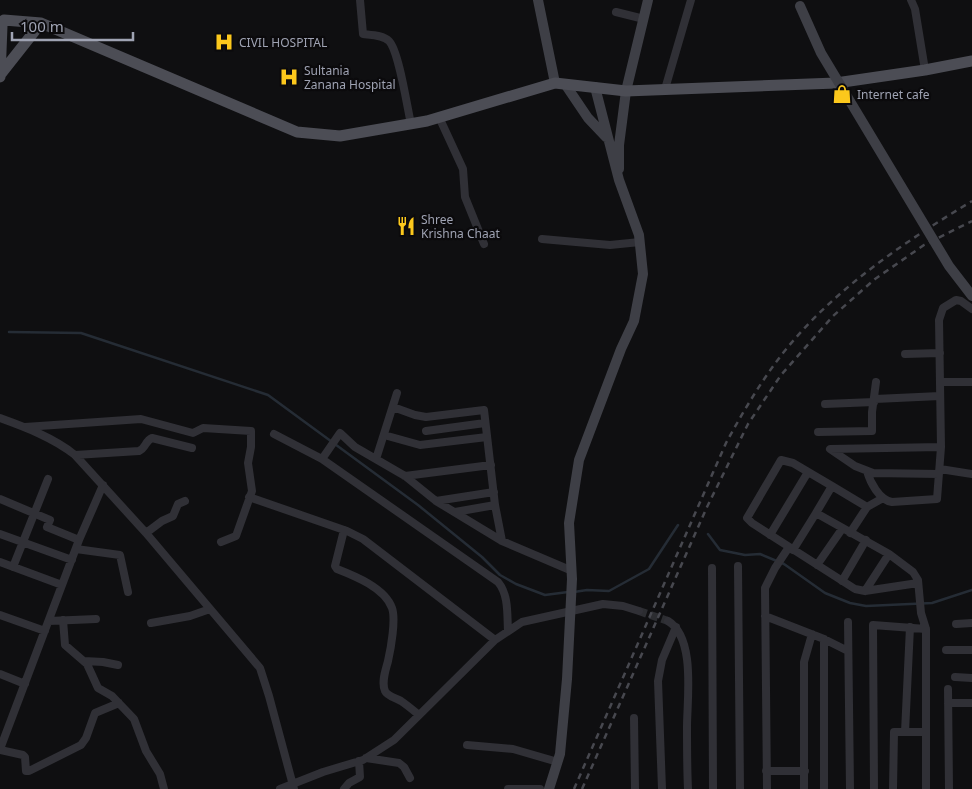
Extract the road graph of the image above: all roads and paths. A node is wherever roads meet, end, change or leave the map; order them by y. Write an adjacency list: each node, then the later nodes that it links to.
1 (360, 0): 20 (street)
2 (538, 0): 15 (street)
3 (648, 0): 8 (street)
4 (692, 0): 17 (street)
5 (911, 0): 12 (street)
6 (799, 3): 27 (street, bridge)
7 (616, 12): 8 (street)
8 (644, 19): 18 (street)
9 (1, 21): 10 (main road); 13 (main road)
10 (40, 23): 13 (main road); 20 (main road)
11 (972, 61): 12 (main road)
12 (925, 70): 17 (main road)
13 (0, 75): 14 (main road)
14 (0, 82)
15 (560, 84): 16 (main road); 19 (main road); 21 (street)
16 (595, 87): 18 (main road); 21 (street)
17 (665, 89): 18 (main road)
18 (626, 91): 22 (street)
19 (439, 118): 20 (main road); 26 (street)
20 (411, 124)
21 (606, 137): 22 (street); 23 (street)
22 (620, 140): 23 (street)
23 (619, 180): 25 (street)
24 (542, 239): 25 (street)
25 (640, 242): 92 (street)
26 (484, 244)
27 (972, 296)
28 (972, 309): 30 (street)
29 (905, 354): 30 (street)
30 (940, 354): 32 (street)
31 (876, 382): 36 (street)
32 (940, 382): 33 (street); 35 (street)
33 (972, 382)
34 (397, 393): 38 (street)
35 (940, 396): 36 (street); 47 (street)
36 (874, 400): 37 (street); 43 (street)
37 (825, 404)
38 (393, 407): 40 (street); 45 (street)
39 (0, 418): 41 (street)
40 (485, 423): 42 (street); 46 (street)
41 (25, 427): 49 (street); 62 (street)
42 (426, 431)
43 (818, 432)
44 (274, 434): 50 (street)
45 (384, 435): 46 (street); 51 (street)
46 (487, 437): 52 (street)
47 (941, 447): 53 (street); 55 (street)
48 (192, 448): 49 (street)
49 (75, 455): 59 (street)
50 (323, 458): 51 (street); 115 (street)
51 (376, 460): 57 (street)
52 (491, 465): 57 (street); 61 (street)
53 (867, 471): 55 (street); 63 (street)
54 (808, 472): 60 (street); 77 (street); 77 (street)
55 (939, 472): 56 (street); 63 (street)
56 (972, 474)
57 (405, 476): 65 (street)
58 (48, 480): 70 (street)
59 (102, 485): 74 (street); 78 (street)
60 (832, 486): 68 (street); 71 (street)
61 (494, 492): 65 (street); 67 (street)
62 (250, 497): 73 (street); 82 (street)
63 (883, 498): 68 (street)
64 (0, 499): 70 (street)
65 (436, 500): 69 (street)
66 (185, 501): 74 (street)
67 (495, 505): 69 (street); 80 (street)
68 (867, 507): 75 (street)
69 (454, 512): 80 (street)
70 (35, 513): 78 (street); 81 (street)
71 (816, 513): 72 (street); 84 (street)
72 (842, 528): 75 (street); 88 (street)
73 (344, 530): 118 (street); 132 (street)
74 (146, 533): 99 (street)
75 (850, 533): 79 (street)
76 (0, 534): 81 (street)
77 (770, 535): 84 (street)
78 (79, 540): 83 (street)
79 (866, 540): 85 (street); 93 (street)
80 (502, 541): 92 (street)
81 (23, 542): 86 (street); 90 (street)
82 (221, 542)
83 (76, 549): 86 (street); 97 (street)
84 (791, 549): 88 (street); 102 (street)
85 (889, 554): 94 (street); 96 (street)
86 (72, 560): 95 (street)
87 (0, 562): 90 (street)
88 (817, 565): 93 (street)
89 (738, 566): 154 (street)
90 (13, 567): 95 (street)
91 (712, 568): 153 (street)
92 (571, 575): 98 (street)
93 (842, 581): 96 (street)
94 (918, 583): 96 (street); 113 (street)
95 (62, 586): 105 (street)
96 (864, 591)
97 (128, 592)
98 (570, 606): 100 (street); 115 (street); 139 (street)
99 (210, 609): 108 (street); 143 (street)
100 (639, 611)
101 (0, 615): 114 (street)
102 (765, 616): 116 (street); 140 (street)
103 (96, 619): 104 (street)
104 (63, 620): 105 (street); 122 (street)
105 (49, 621): 114 (street)
106 (668, 621): 111 (street)
107 (848, 622): 121 (street)
108 (151, 623)
109 (972, 623): 110 (street)
110 (956, 624)
111 (676, 627): 151 (street); 152 (street)
112 (910, 627): 113 (street); 134 (street); 159 (street)
113 (926, 629): 135 (street)
114 (45, 631): 127 (street)
115 (508, 631): 118 (street)
116 (812, 634): 117 (street); 141 (street)
117 (824, 639): 121 (street); 157 (street)
118 (495, 640): 132 (street)
119 (946, 650): 120 (street)
120 (972, 650)
121 (848, 651): 158 (street)
122 (84, 661): 123 (street); 129 (street)
123 (118, 665)
124 (0, 674): 127 (street)
125 (955, 678): 126 (street)
126 (972, 678)
127 (25, 684): 137 (street)
128 (948, 689): 130 (street)
129 (119, 702): 137 (street); 144 (street)
130 (948, 703): 131 (street); 162 (street)
131 (972, 703)
132 (418, 715): 138 (street)
133 (634, 718): 150 (street)
134 (905, 732): 135 (street); 160 (street)
135 (926, 732): 161 (street)
136 (467, 745): 139 (street)
137 (0, 748)
138 (362, 759): 142 (street); 143 (street); 146 (street)
139 (558, 762): 149 (street)
140 (766, 770): 141 (street); 155 (street)
141 (805, 771): 156 (street)
142 (410, 778)
143 (292, 786): 145 (street)
144 (164, 789)
145 (280, 789)
146 (344, 789)
147 (508, 789): 148 (street)
148 (540, 789)
149 (550, 789)
150 (635, 789)
151 (662, 789)
152 (688, 789)
153 (713, 789)
154 (740, 789)
155 (767, 789)
156 (804, 789)
157 (824, 789)
158 (850, 789)
159 (874, 789)
160 (893, 789)
161 (926, 789)
162 (949, 789)

